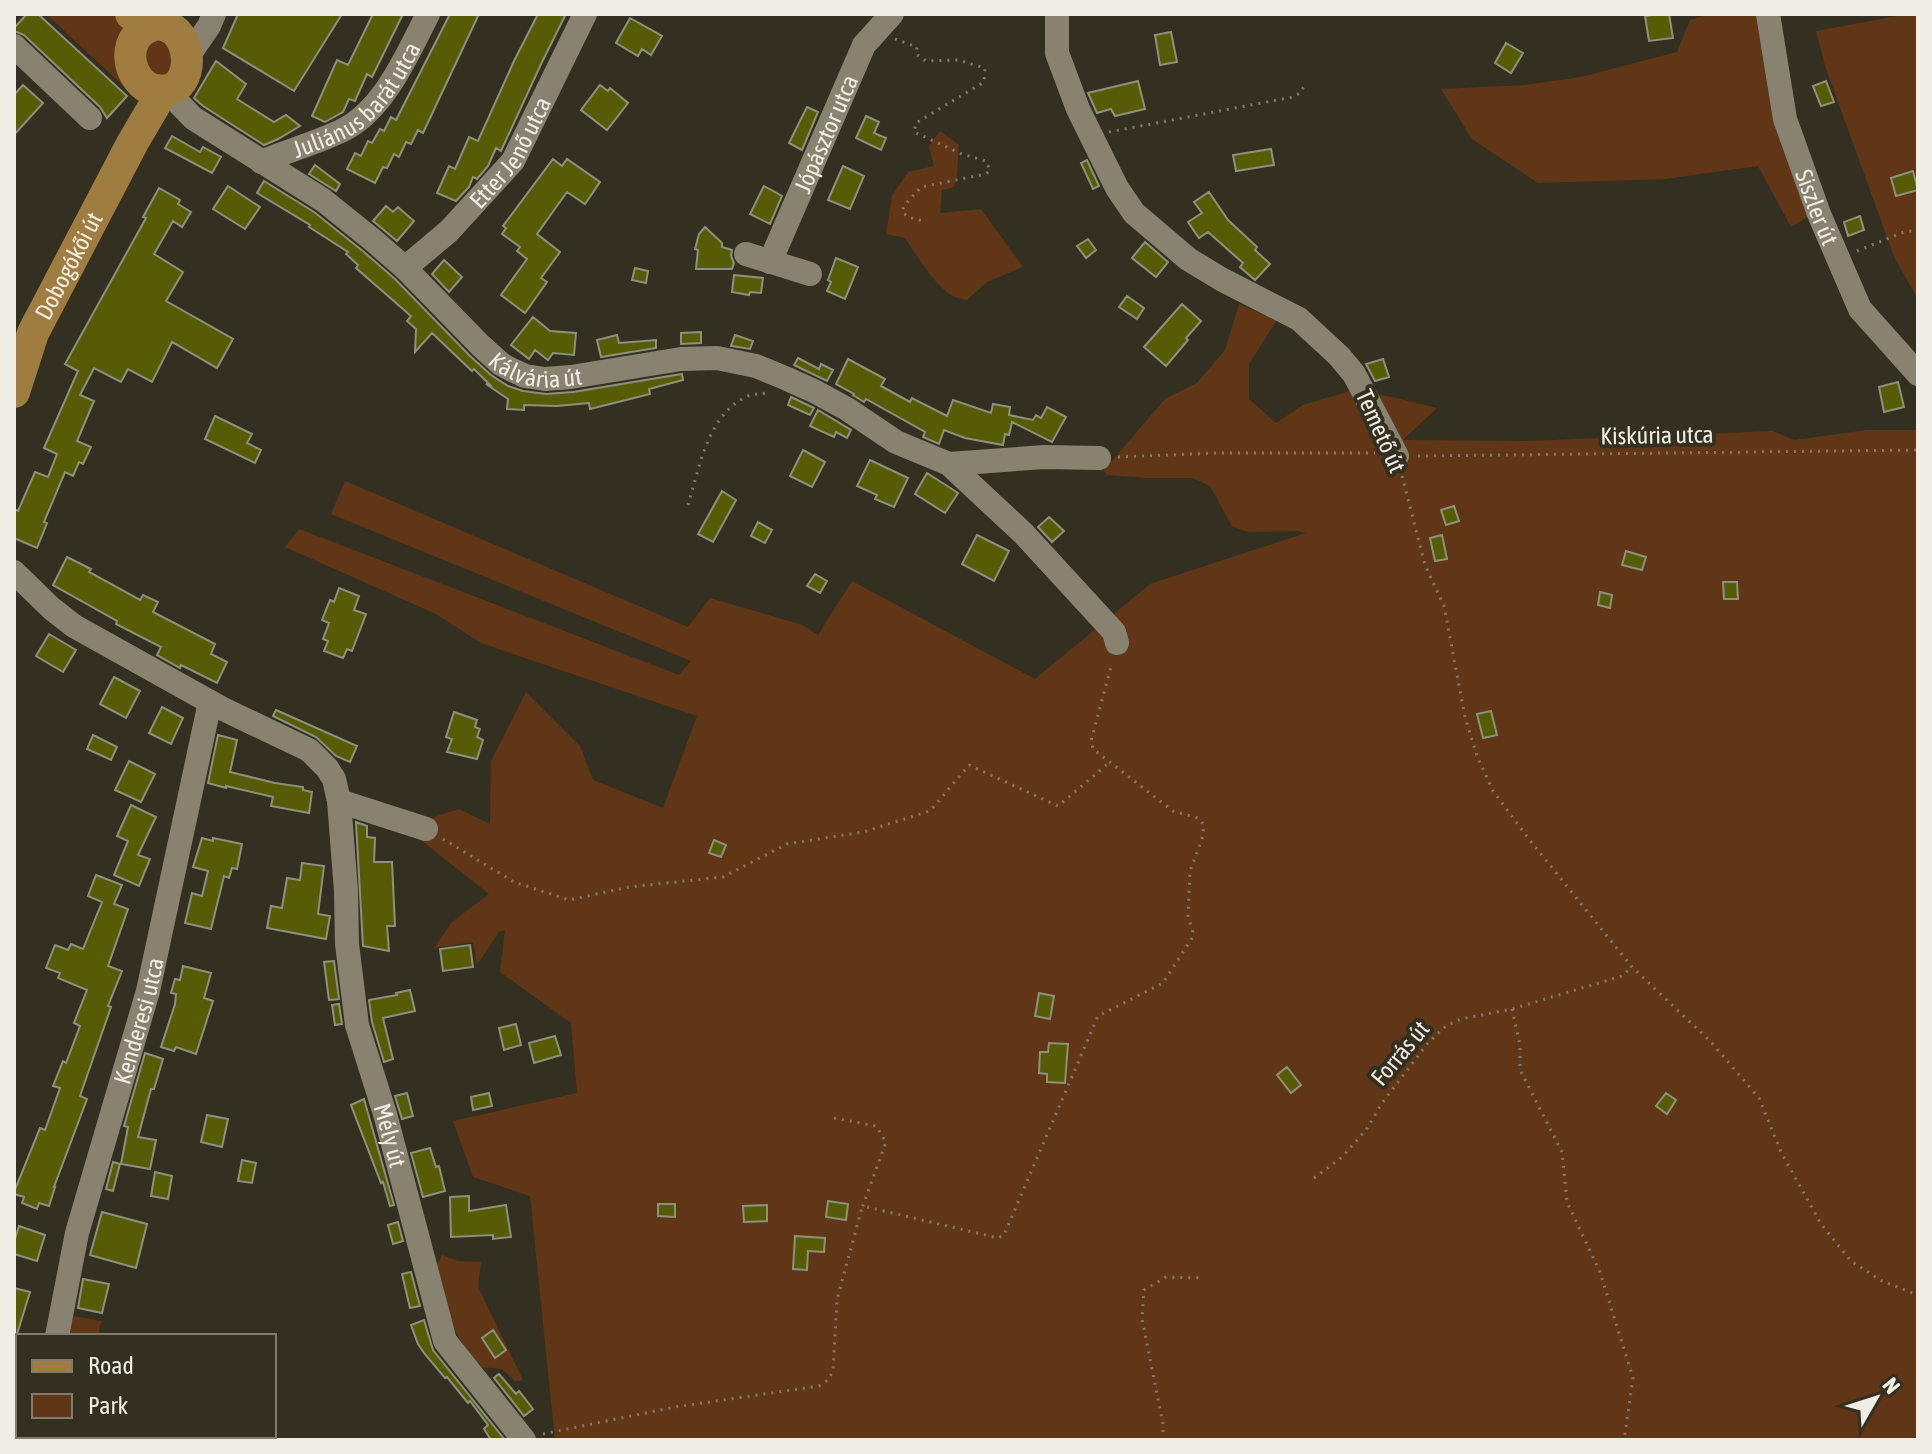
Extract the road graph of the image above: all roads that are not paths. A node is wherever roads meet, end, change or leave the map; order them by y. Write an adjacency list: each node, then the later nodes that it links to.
1 (205, 14): 9 (street)
2 (214, 14): 9 (street)
3 (428, 14): 11 (street, Juliánus barát utca)
4 (585, 14): 14 (street, Etter Jenő utca)
5 (1057, 14): 18 (street, Temető út)
6 (1768, 14): 16 (street, Siszler út)
7 (884, 23): 13 (street, Jópásztor utca)
8 (14, 46): 10 (street)
9 (159, 59): 11 (street, Kálvária út); 17 (main road, Dobogókői út)
10 (90, 118)
11 (261, 162): 14 (street, Kálvária út)
12 (746, 254): 13 (street)
13 (770, 262): 15 (street)
14 (405, 268): 20 (street, Kálvária út)
15 (810, 274)
16 (1918, 374)
17 (14, 392)
18 (1397, 456)
19 (1099, 458): 20 (street, Kálvária út)
20 (949, 464): 22 (street, Kálvária út)
21 (14, 572): 23 (street, Mély út)
22 (1116, 637)
23 (210, 702): 24 (street, Mély út); 26 (street, Kenderesi utca)
24 (339, 801): 25 (street); 27 (street, Mély út)
25 (426, 829)
26 (57, 1334)
27 (524, 1439)

